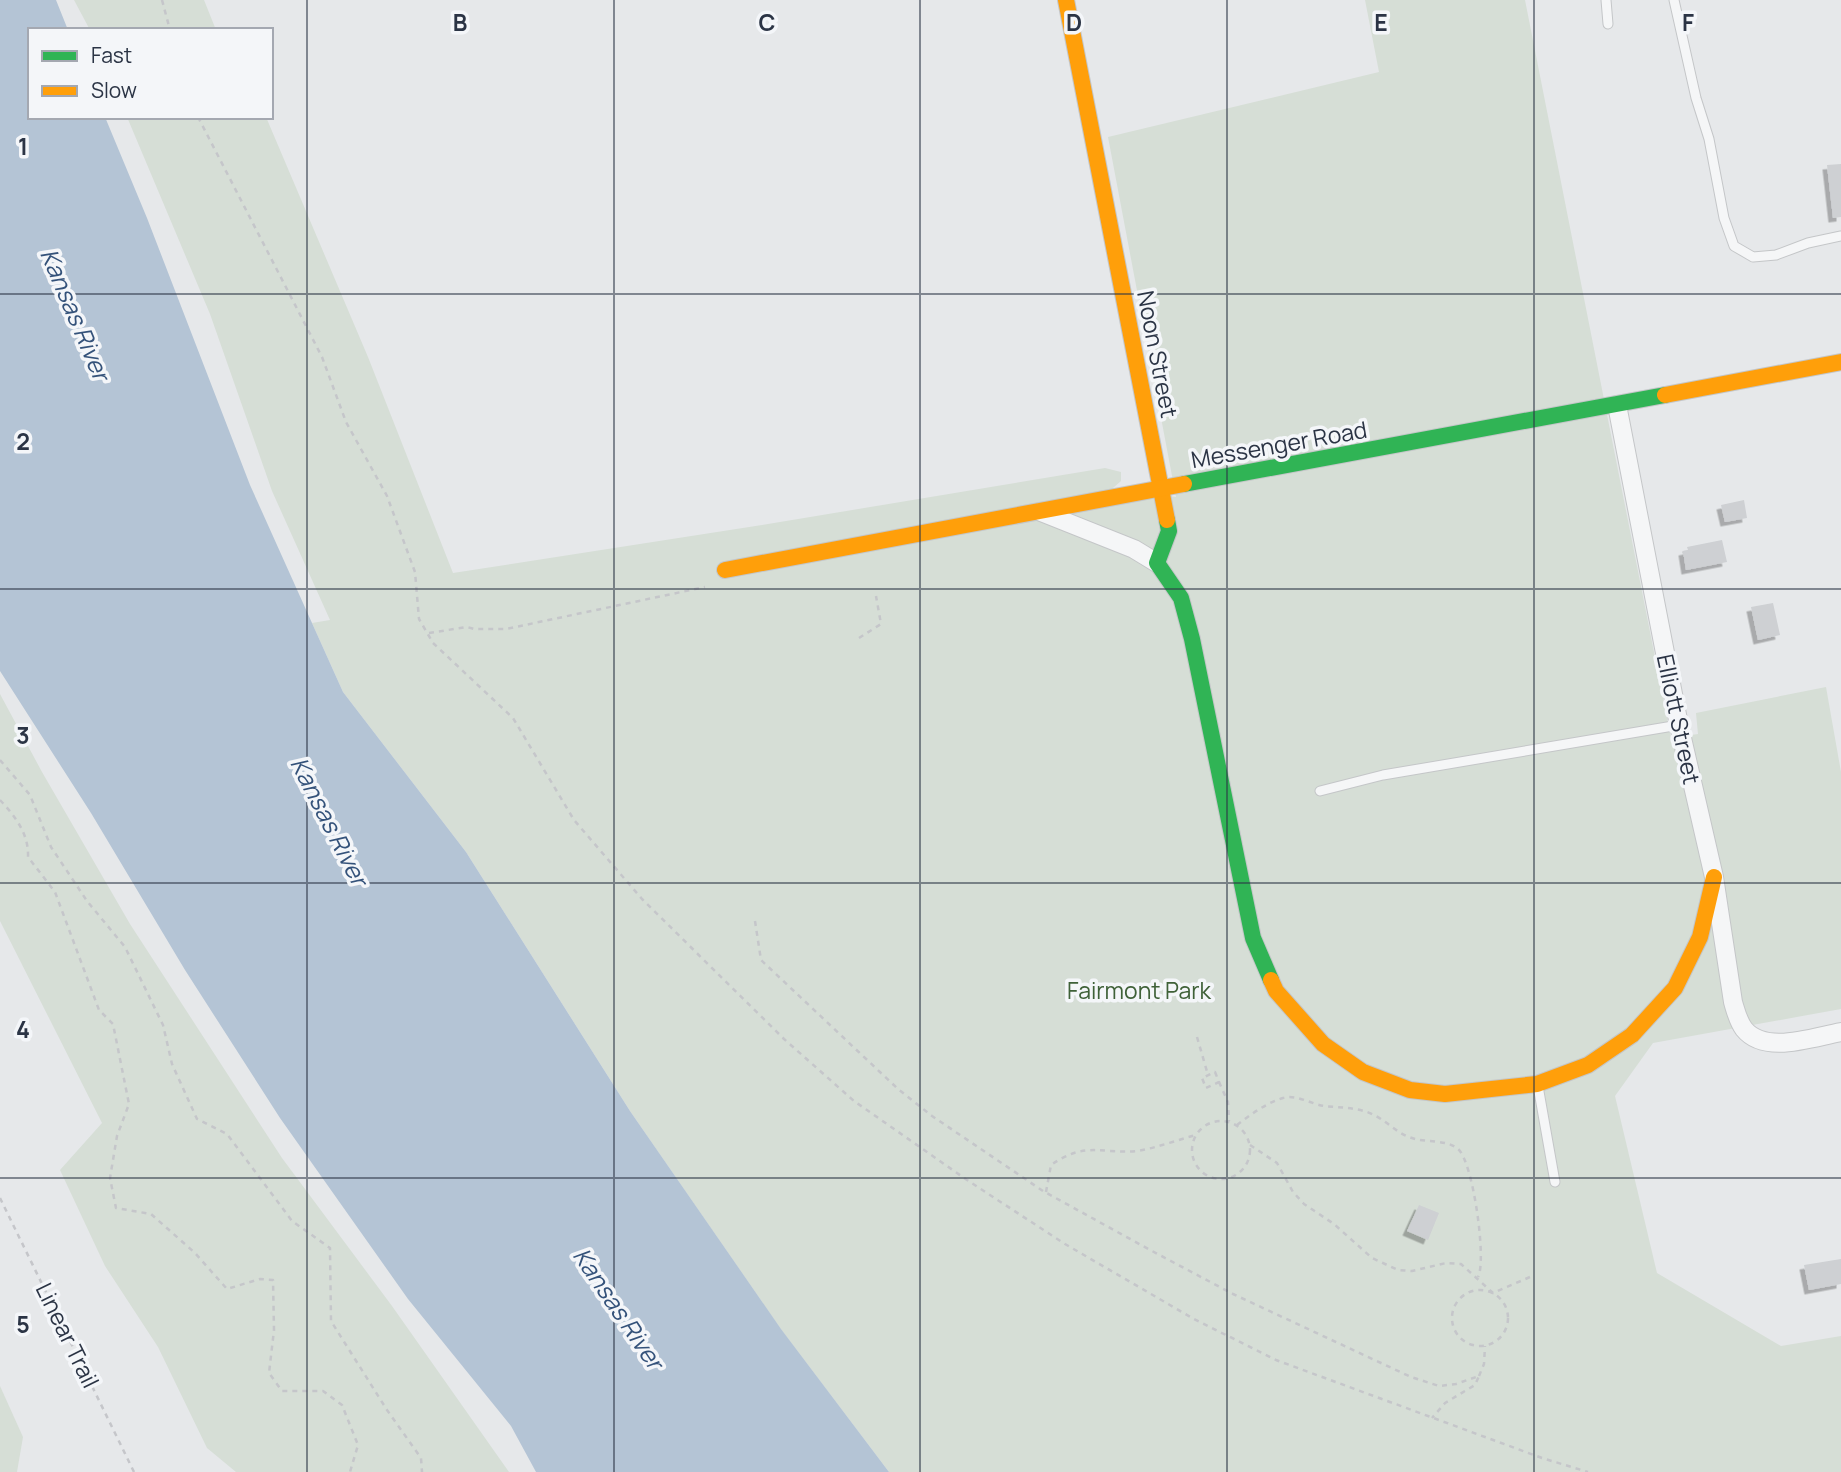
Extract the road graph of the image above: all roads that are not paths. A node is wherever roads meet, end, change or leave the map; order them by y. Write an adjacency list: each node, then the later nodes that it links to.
1 (1066, 0): 8 (street, Noon Street)
2 (1606, 0): 4 (lane)
3 (1674, 0): 5 (lane)
4 (1608, 24)
5 (1841, 236)
6 (1841, 362): 7 (street, Messenger Road)
7 (1617, 405): 8 (street, Messenger Road); 12 (street, Elliott Street)
8 (1161, 488): 9 (street, Messenger Road); 10 (street, Noon Street)
9 (1037, 510): 10 (street); 11 (street, Messenger Road)
10 (1157, 563): 16 (street)
11 (725, 570)
12 (1679, 725): 13 (lane); 14 (street, Elliott Street)
13 (1320, 791)
14 (1714, 877): 15 (street, Elliott Street); 16 (street)
15 (1841, 1032)
16 (1537, 1084): 17 (lane)
17 (1555, 1182)

